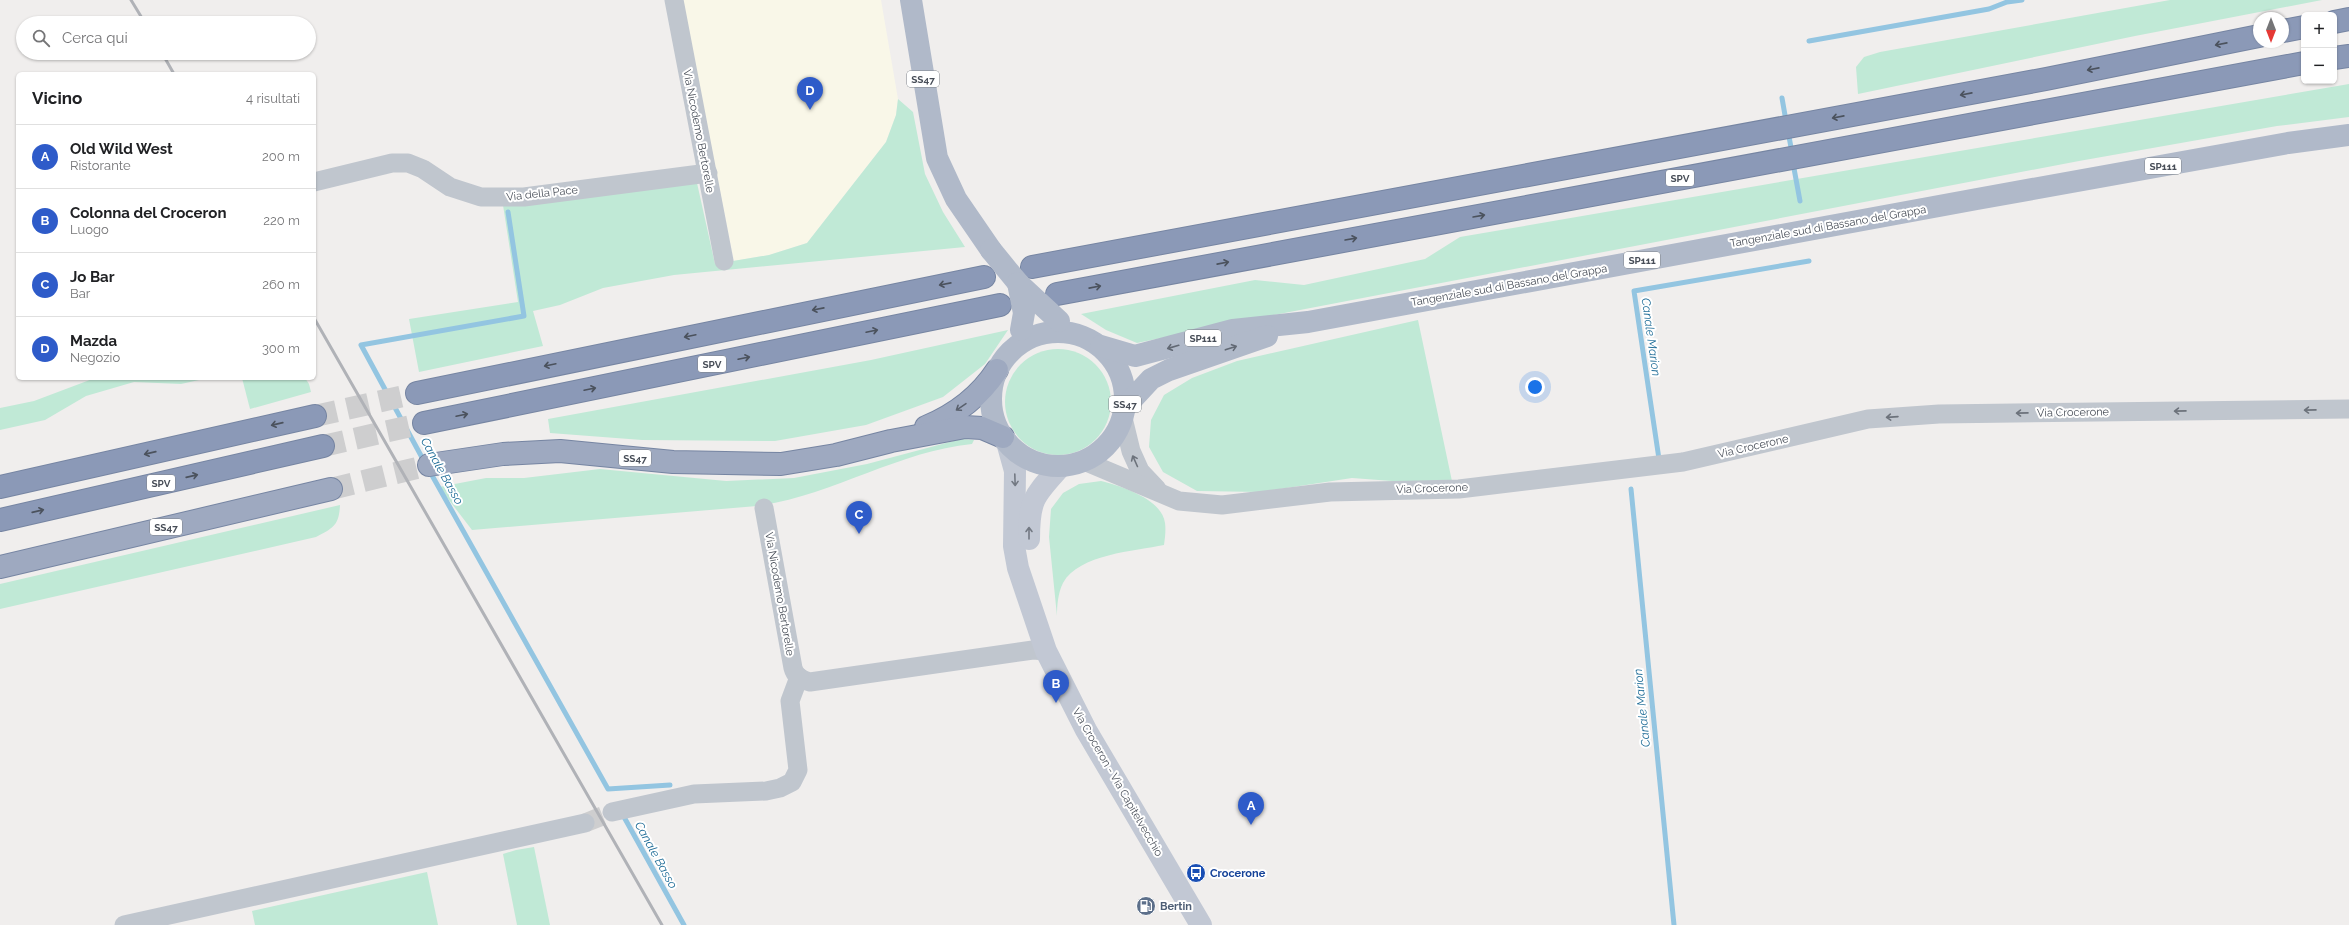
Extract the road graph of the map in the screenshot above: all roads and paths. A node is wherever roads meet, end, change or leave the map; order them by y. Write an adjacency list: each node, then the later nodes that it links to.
1 (674, 0): 12 (street, Via Nicodemo Bertorelle)
2 (911, 0): 17 (main road, SS47, bridge)
3 (2349, 19): 4 (highway)
4 (2337, 21)
5 (2301, 28): 6 (highway)
6 (2289, 30)
7 (2253, 37): 15 (highway, one-way to 15)
8 (2349, 56): 9 (highway)
9 (2337, 58)
10 (2301, 64): 18 (highway, SPV, one-way to 10)
11 (2349, 135): 20 (main road, Tangenziale sud di Bassano del Grappa / SP111)
12 (708, 174): 13 (street, Via della Pace); 14 (street, Via Nicodemo Bertorelle)
13 (316, 182)
14 (724, 261)
15 (1032, 267)
16 (984, 277): 25 (highway, one-way to 25)
17 (1018, 283): 21 (main road, SS47, bridge); 23 (main road, SS47, bridge)
18 (1057, 294)
19 (1000, 305): 29 (highway, SPV, one-way to 19)
20 (1308, 322): 22 (main road, Tangenziale sud di Bassano del Grappa / SP111, one-way to 22); 27 (main road, Tangenziale sud di Bassano del Grappa / SP111, one-way to 20)
21 (1065, 327): 22 (main road, Tangenziale sud di Bassano del Grappa / SS47); 23 (main road, Tangenziale sud di Bassano del Grappa / SS47)
22 (1101, 346): 27 (main road, Tangenziale sud di Bassano del Grappa / SS47)
23 (1012, 349): 24 (main road, Tangenziale sud di Bassano del Grappa / SS47)
24 (997, 370): 30 (main road, Tangenziale sud di Bassano del Grappa / SS47); 31 (highway, Tangenziale sud di Bassano del Grappa / SS47, one-way to 31)
25 (418, 393)
26 (2349, 409): 38 (street, Via Crocerone, one-way to 38)
27 (1124, 412): 33 (main road, Tangenziale sud di Bassano del Grappa / SS47); 38 (street, Via Crocerone, one-way to 27)
28 (315, 416): 36 (highway, one-way to 36)
29 (424, 423)
30 (1005, 440): 31 (highway, Tangenziale sud di Bassano del Grappa / SS47); 35 (main road, Tangenziale sud di Bassano del Grappa / SS47); 42 (main road, one-way to 42)
31 (891, 441): 34 (highway, Tangenziale sud di Bassano del Grappa / SS47)
32 (323, 446): 40 (highway, SPV, one-way to 32)
33 (1084, 461): 35 (main road, Tangenziale sud di Bassano del Grappa / SS47); 38 (street, Via Crocerone)
34 (430, 465)
35 (1061, 466): 42 (main road, one-way to 35)
36 (0, 487)
37 (331, 489): 41 (highway, SS47)
38 (1160, 492)
39 (764, 508): 44 (street, Via Nicodemo Bertorelle)
40 (0, 520)
41 (0, 567)
42 (1032, 606): 43 (main road, Via Croceron - Via Capitelvecchio)
43 (1046, 651): 44 (street); 48 (main road, Via Croceron - Via Capitelvecchio)
44 (799, 677): 45 (street)
45 (612, 812)
46 (585, 823): 47 (street)
47 (124, 925)
48 (1201, 925)

